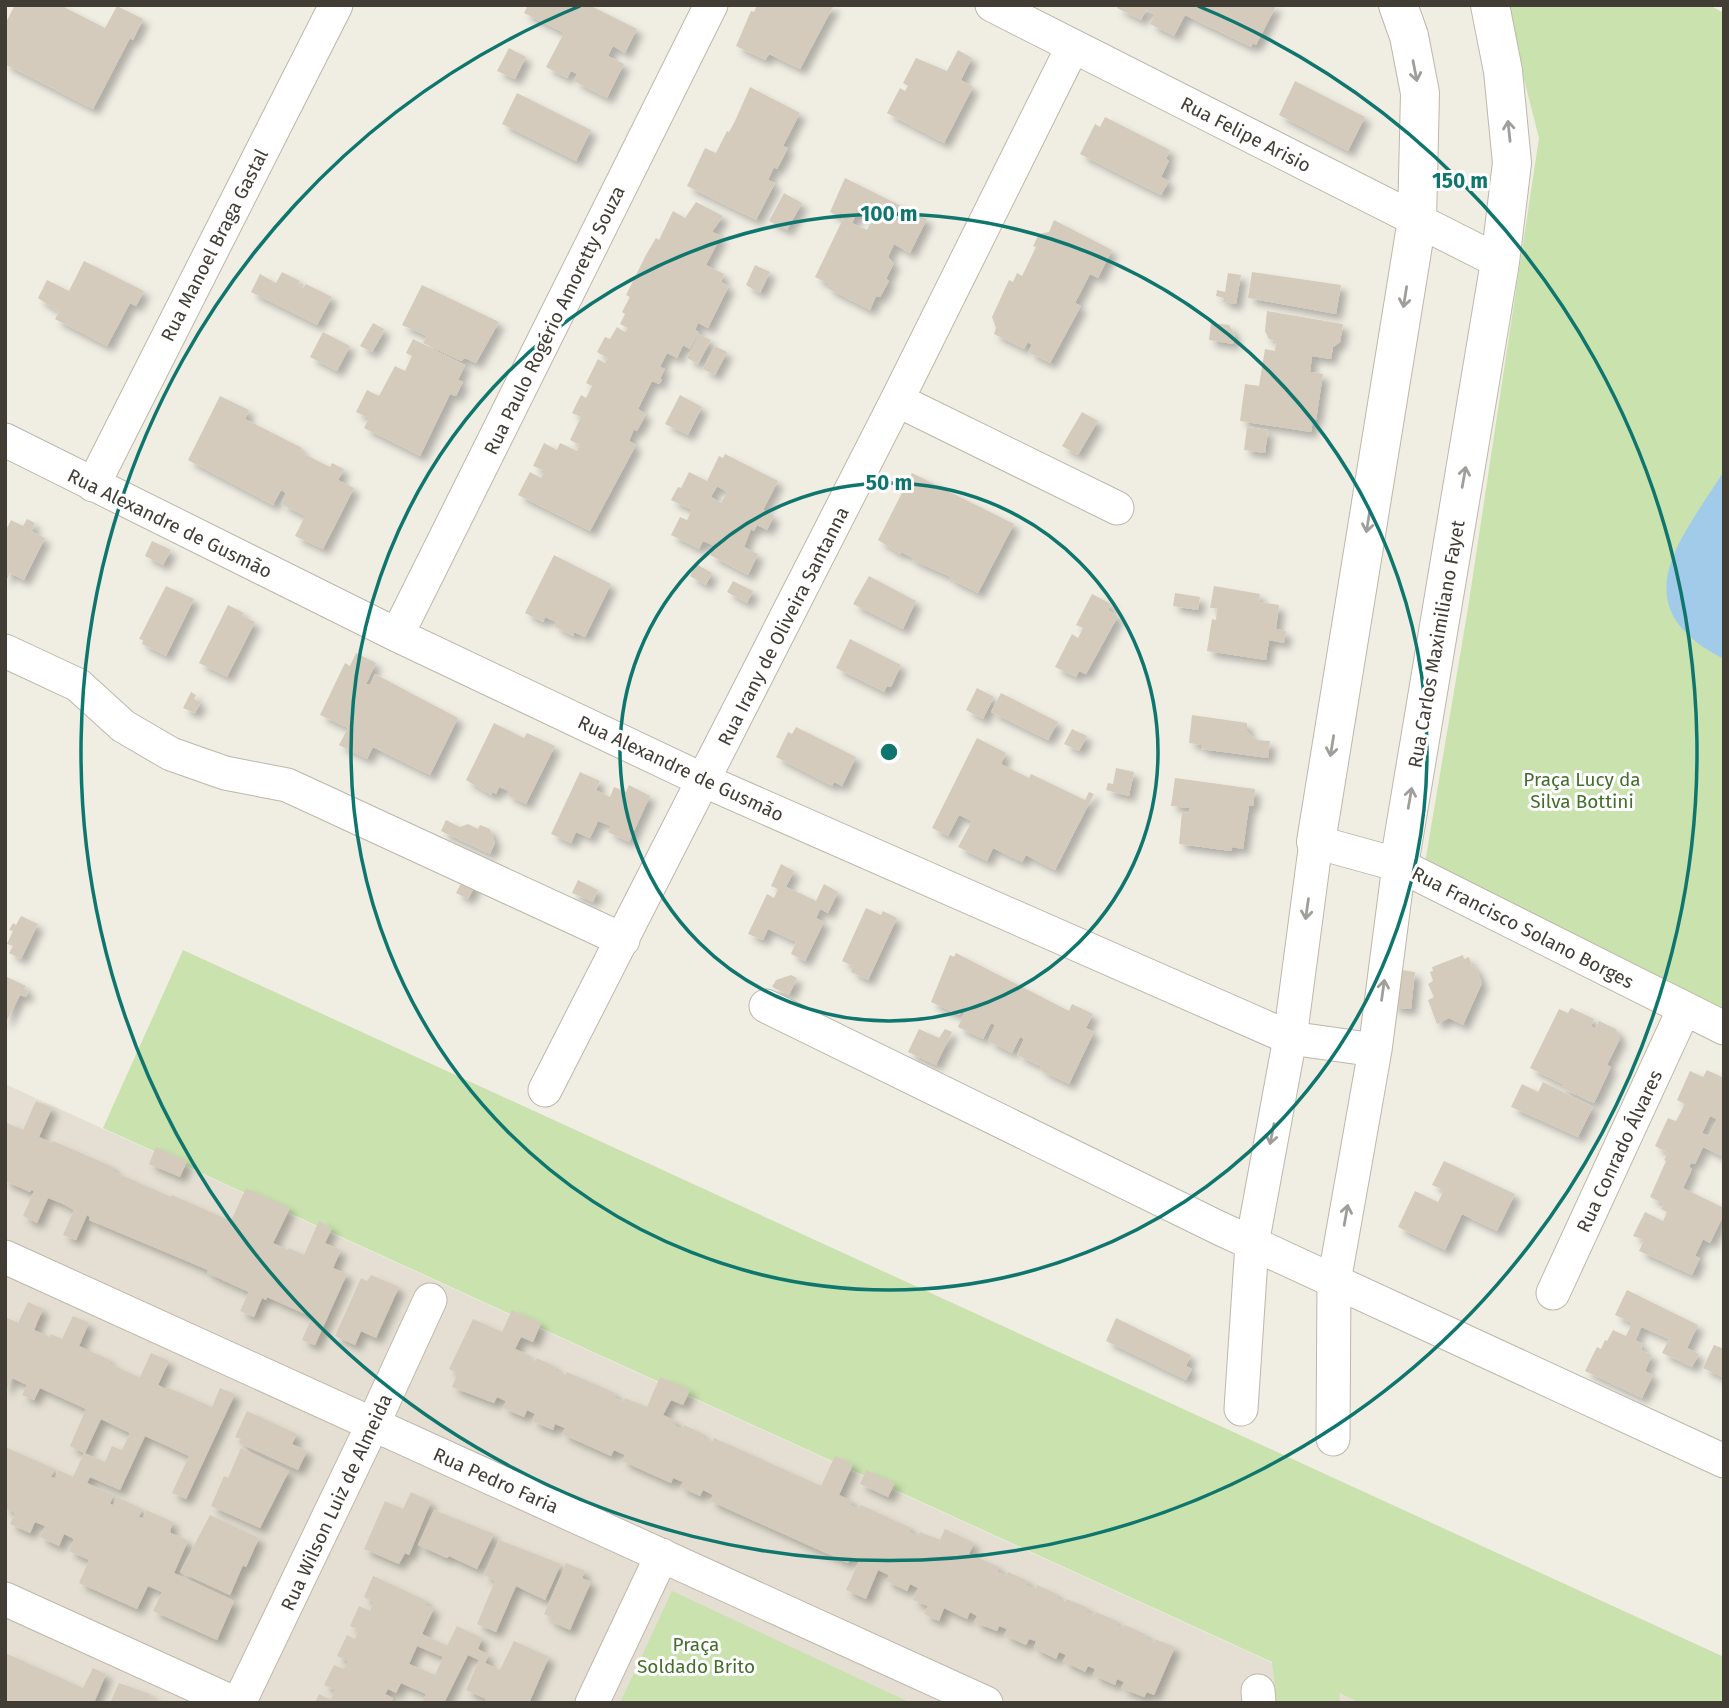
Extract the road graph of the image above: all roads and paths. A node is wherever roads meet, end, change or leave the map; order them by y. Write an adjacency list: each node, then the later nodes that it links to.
1 (336, 5): 11 (street, Rua Manoel Braga Gastal)
2 (711, 5): 13 (street, Rua Paulo Rogério Amoretty Souza)
3 (992, 5): 6 (street, Rua Felipe Arisio)
4 (1398, 5): 7 (street, one-way to 7)
5 (1490, 5): 8 (street, Rua Carlos Maximiliano Fayet, one-way to 5)
6 (1073, 46): 7 (street, Rua Felipe Arisio); 9 (street, Rua Irany de Oliveira Santanna)
7 (1418, 220): 8 (street, Rua Felipe Arisio); 16 (street, one-way to 16)
8 (1500, 262): 17 (street, Rua Carlos Maximiliano Fayet, one-way to 8)
9 (897, 400): 12 (street); 15 (street, Rua Irany de Oliveira Santanna)
10 (5, 440): 11 (street, Rua Alexandre de Gusmão)
11 (93, 485): 13 (street, Rua Alexandre de Gusmão)
12 (1117, 508)
13 (397, 635): 15 (street, Rua Alexandre de Gusmão)
14 (5, 652): 18 (street)
15 (705, 781): 18 (street, Rua Irany de Oliveira Santanna); 22 (street, Rua Alexandre de Gusmão)
16 (1316, 842): 17 (street, Rua Francisco Solano Borges); 22 (street, one-way to 22)
17 (1399, 865): 20 (street, Rua Francisco Solano Borges); 23 (street, Rua Carlos Maximiliano Fayet, one-way to 17)
18 (622, 940): 24 (street, Rua Irany de Oliveira Santanna)
19 (766, 1006): 25 (street)
20 (1684, 1009): 21 (street, Rua Francisco Solano Borges); 28 (street, Rua Conrado Álvares)
21 (1724, 1028)
22 (1290, 1038): 23 (street, Rua Alexandre de Gusmão); 25 (street, one-way to 25)
23 (1375, 1050): 27 (street, Rua Carlos Maximiliano Fayet, one-way to 23)
24 (545, 1090)
25 (1252, 1244): 27 (street); 30 (street)
26 (5, 1257): 31 (street, Rua Pedro Faria)
27 (1334, 1282): 32 (street, Rua Carlos Maximiliano Fayet); 33 (street)
28 (1553, 1293)
29 (430, 1300): 31 (street, Rua Wilson Luiz de Almeida)
30 (1241, 1409)
31 (373, 1424): 34 (street, Rua Pedro Faria); 38 (street, Rua Wilson Luiz de Almeida)
32 (1333, 1440)
33 (1724, 1461)
34 (662, 1555): 36 (street, Rua Pedro Faria); 39 (street)
35 (5, 1599): 37 (street)
36 (980, 1702)
37 (234, 1703)
38 (239, 1703)
39 (592, 1703)

